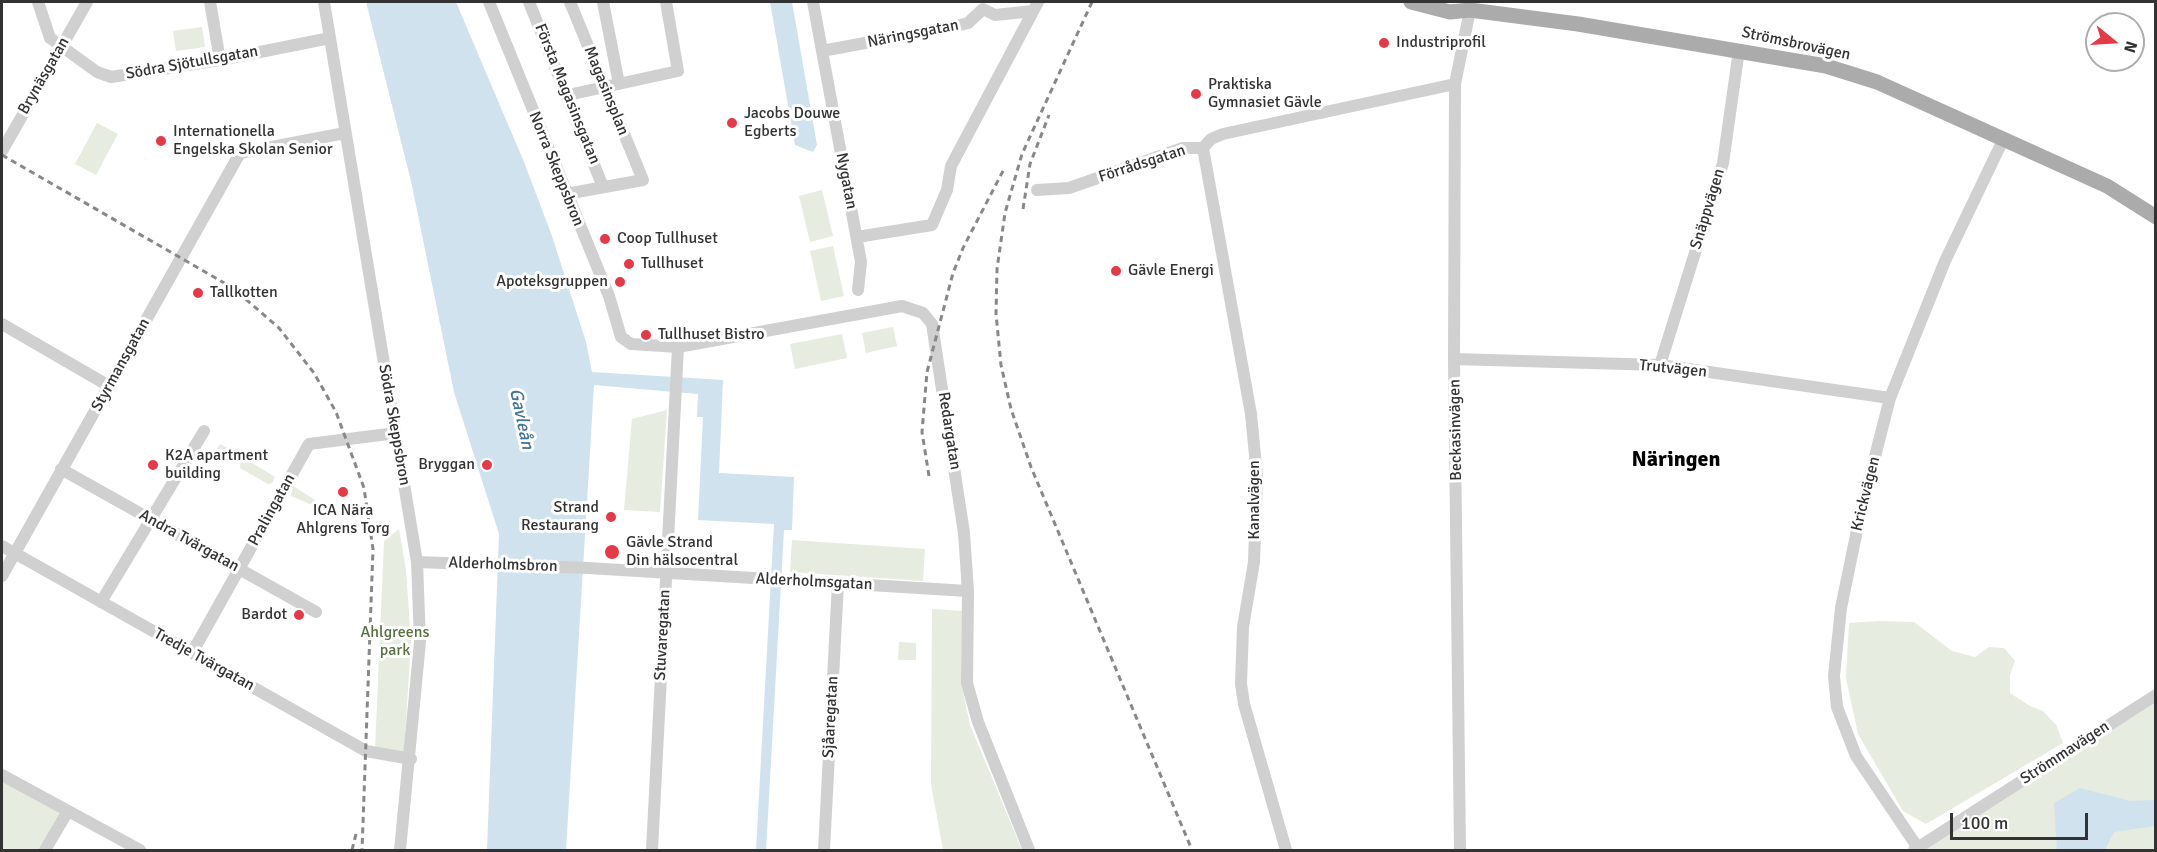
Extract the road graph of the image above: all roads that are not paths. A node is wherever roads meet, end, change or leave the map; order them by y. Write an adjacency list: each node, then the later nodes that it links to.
1 (38, 2): 16 (street, Södra Sjötullsgatan)
2 (87, 2): 16 (street, Brynäsgatan)
3 (210, 2): 19 (street)
4 (324, 2): 15 (street, Södra Skeppsbron)
5 (489, 2): 30 (street, Norra Skeppsbron)
6 (530, 2): 23 (street, Första Magasinsgatan)
7 (570, 2): 22 (street, Magasinsplan)
8 (603, 2): 20 (street)
9 (666, 2): 20 (street)
10 (813, 2): 18 (street, Nygatan)
11 (1411, 2): 14 (main road, Strömsbrovägen)
12 (1455, 2): 14 (main road, Strömsbrovägen)
13 (1035, 6): 18 (street, Näringsgatan); 32 (street)
14 (1470, 10): 17 (main road, Strömsbrovägen); 21 (street, Beckasinvägen)
15 (330, 38): 19 (street, Södra Sjötullsgatan); 24 (street, Södra Skeppsbron)
16 (62, 46): 19 (street, Södra Sjötullsgatan); 27 (street, Brynäsgatan)
17 (1739, 50): 25 (main road, Strömsbrovägen); 38 (street, Snäppvägen)
18 (822, 51): 32 (street, Nygatan)
19 (220, 60)
20 (619, 84): 22 (street)
21 (1455, 84): 26 (street, Förrådsgatan); 37 (street, Beckasinvägen)
22 (604, 88): 23 (street); 28 (street, Magasinsplan)
23 (568, 95): 28 (street, Första Magasinsgatan)
24 (345, 133): 39 (street, Styrmansgatan); 42 (street, Södra Skeppsbron)
25 (2003, 140): 31 (main road, Strömsbrovägen); 40 (street, Krickvägen)
26 (1203, 148): 29 (street, Förrådsgatan); 68 (street, Kanalvägen)
27 (2, 151)
28 (603, 187): 30 (street)
29 (1037, 190)
30 (566, 194): 35 (street, Norra Skeppsbron)
31 (2156, 217)
32 (857, 237): 33 (street, Nygatan)
33 (858, 290)
34 (2, 324): 39 (street)
35 (621, 337): 36 (street, Redargatan)
36 (678, 347): 50 (street, Stuvaregatan); 53 (street, Redargatan)
37 (1455, 359): 38 (street, Trutvägen); 69 (street, Beckasinvägen)
38 (1660, 365): 40 (street, Trutvägen)
39 (109, 386): 43 (street, Styrmansgatan)
40 (1890, 398): 61 (street, Krickvägen)
41 (204, 431): 44 (street)
42 (396, 433): 47 (street, Södra Skeppsbron); 49 (street, Pralingatan)
43 (62, 469): 44 (street, Andra Tvärgatan); 46 (street, Styrmansgatan)
44 (150, 519): 49 (street, Andra Tvärgatan); 54 (street)
45 (2, 546): 46 (street, Tredje Tvärgatan)
46 (14, 553): 51 (street, Styrmansgatan); 54 (street, Tredje Tvärgatan)
47 (417, 562): 48 (street, Alderholmsbron); 58 (street, Södra Skeppsbron)
48 (588, 568): 50 (street, Alderholmsgatan)
49 (239, 570): 55 (street, Andra Tvärgatan); 56 (street, Pralingatan)
50 (666, 573): 52 (street, Alderholmsgatan); 65 (street, Stuvaregatan)
51 (2, 576)
52 (838, 583): 53 (street, Alderholmsgatan); 66 (street, Sjåaregatan)
53 (968, 591): 67 (street, Redargatan)
54 (101, 602): 56 (street, Tredje Tvärgatan)
55 (316, 612)
56 (192, 653): 58 (street, Tredje Tvärgatan)
57 (2156, 695): 61 (street, Strömmavägen)
58 (411, 759): 64 (street, Södra Skeppsbron)
59 (2, 775): 60 (street)
60 (68, 811): 62 (street); 63 (street)
61 (1916, 849)
62 (45, 850)
63 (140, 850)
64 (400, 850)
65 (652, 850)
66 (824, 850)
67 (1029, 850)
68 (1286, 850)
69 (1460, 850)

